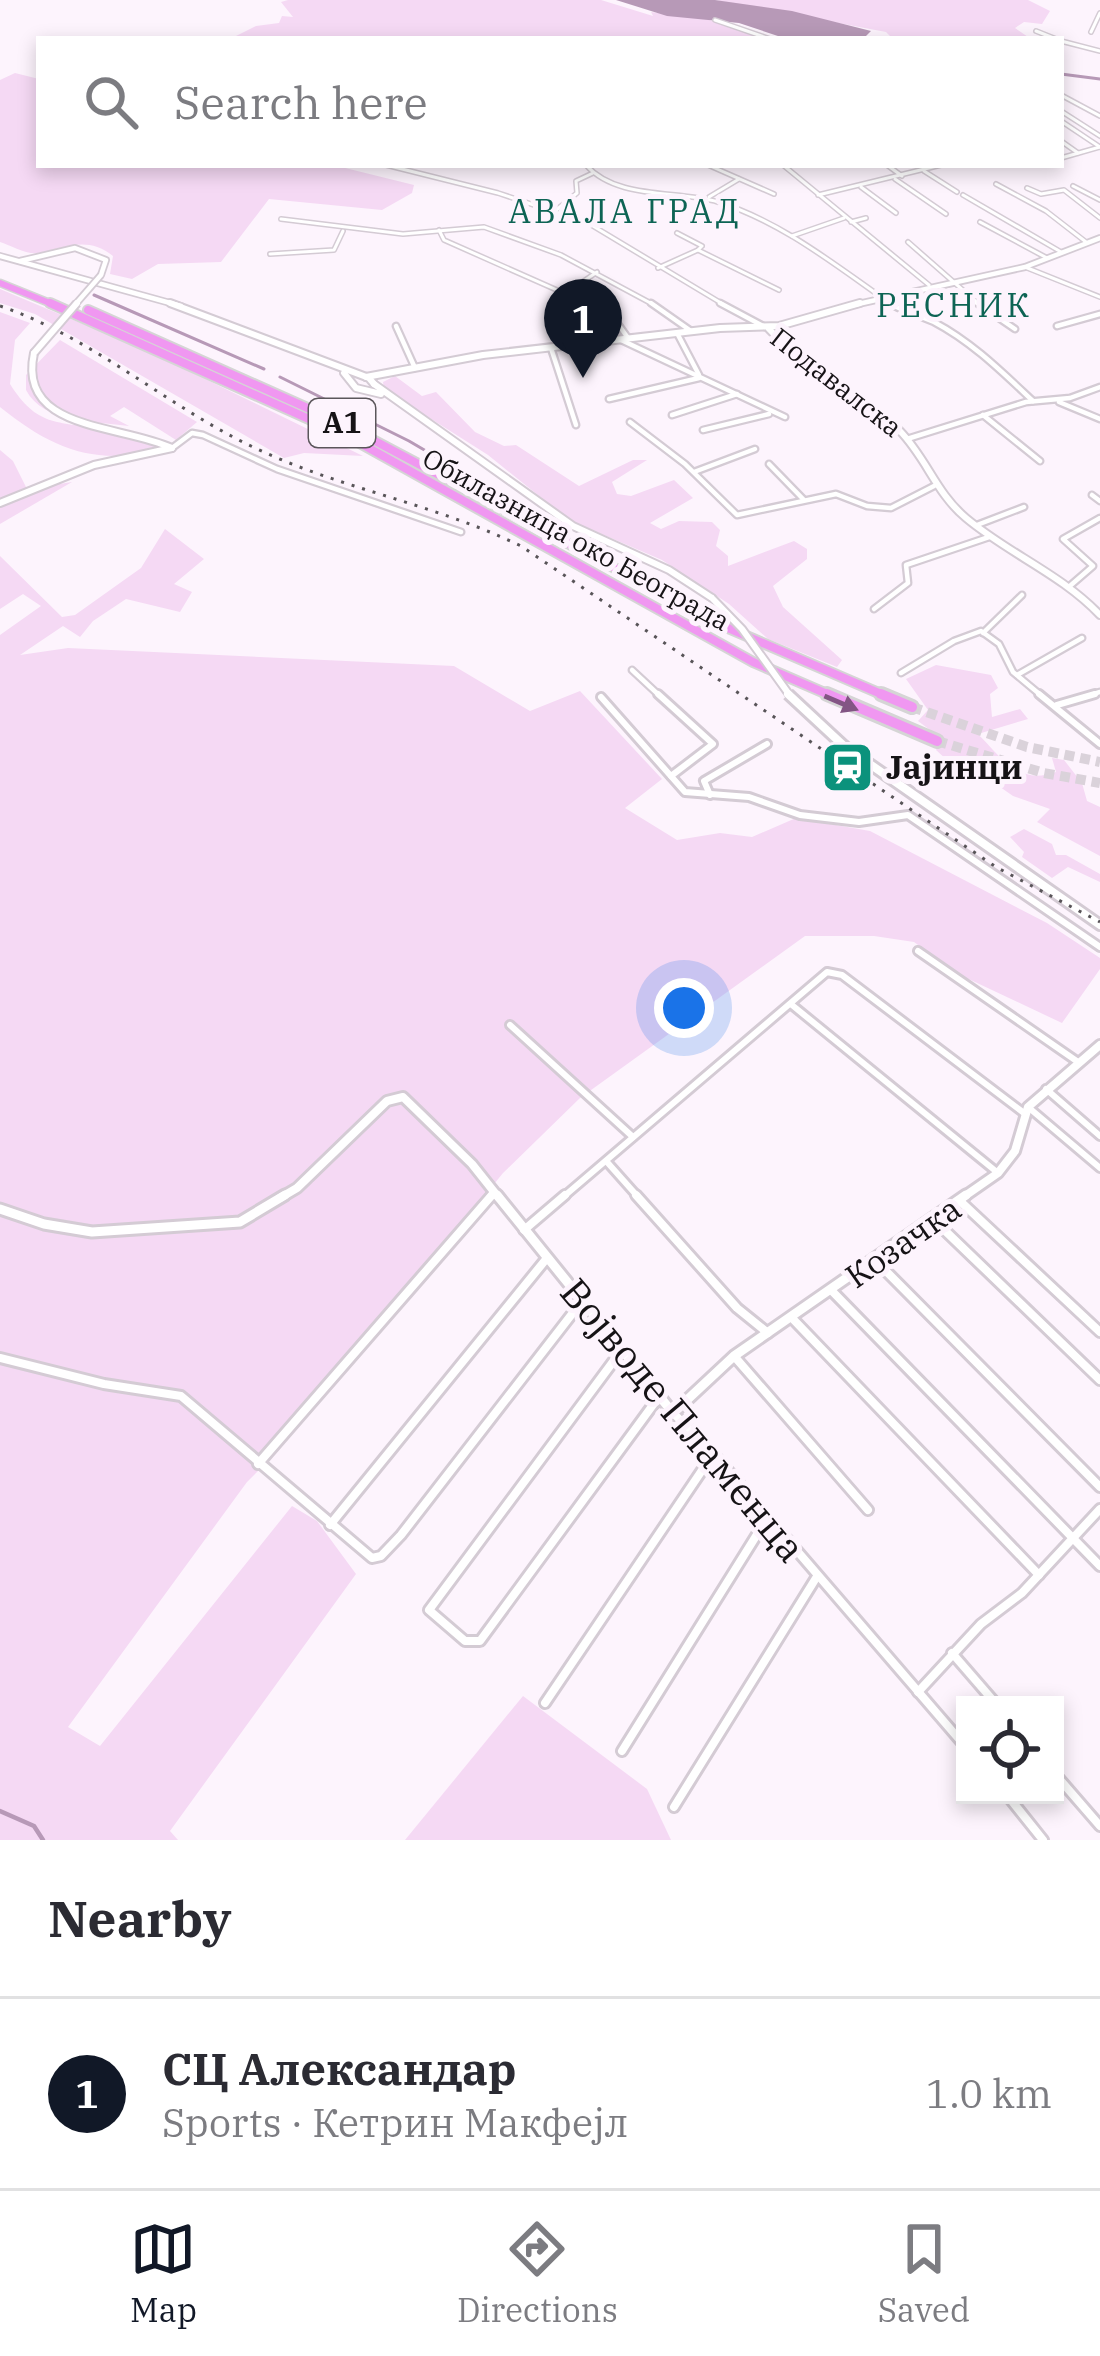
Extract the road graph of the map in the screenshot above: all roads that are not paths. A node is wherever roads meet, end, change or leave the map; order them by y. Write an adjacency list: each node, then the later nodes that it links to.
1 (1100, 13): 4 (street)
2 (715, 20): 5 (street)
3 (1036, 31): 6 (street)
4 (1090, 32)
5 (761, 36)
6 (1049, 36)
7 (1064, 41): 8 (street)
8 (1100, 51)
9 (1064, 97): 11 (street)
10 (1064, 113): 13 (street)
11 (1100, 116)
12 (1064, 123): 15 (street)
13 (1100, 136)
14 (1064, 143): 16 (street)
15 (1100, 147): 16 (street)
16 (1079, 154): 17 (street)
17 (1064, 157)
18 (397, 168): 37 (street, Подавалска)
19 (588, 168): 25 (street)
20 (715, 168): 28 (street)
21 (786, 168): 34 (street)
22 (891, 168): 26 (street)
23 (930, 168): 24 (street)
24 (923, 170): 26 (street); 56 (street)
25 (592, 173): 35 (street); 37 (street)
26 (902, 176): 27 (street)
27 (892, 178): 30 (street); 39 (street)
28 (740, 179): 33 (street); 35 (street)
29 (995, 184): 53 (street)
30 (859, 186): 34 (street); 38 (street)
31 (1073, 186): 36 (street)
32 (1027, 188): 42 (street)
33 (774, 194)
34 (818, 195): 40 (street)
35 (706, 198): 50 (street)
36 (1100, 200)
37 (555, 211): 64 (street, Подавалска)
38 (896, 213)
39 (946, 214)
40 (844, 218): 45 (street); 50 (street)
41 (866, 218): 45 (street)
42 (1100, 218)
43 (281, 219): 46 (street)
44 (980, 222): 60 (street)
45 (851, 223): 69 (street)
46 (344, 229): 48 (street); 57 (street)
47 (439, 229): 48 (street); 65 (street); 71 (street)
48 (412, 233): 54 (street)
49 (677, 233): 55 (street)
50 (792, 236): 72 (street)
51 (1100, 238): 53 (street)
52 (908, 242): 68 (street)
53 (1086, 242): 56 (street)
54 (407, 244)
55 (698, 250): 64 (street); 70 (street)
56 (1061, 252): 60 (street)
57 (270, 254)
58 (0, 256): 61 (street)
59 (46, 256): 61 (street); 62 (street); 66 (street); 84 (street, bridge)
60 (1047, 258): 63 (street)
61 (13, 261): 62 (street)
62 (31, 267): 66 (street)
63 (1025, 267): 68 (street); 73 (street)
64 (657, 268): 77 (street, Подавалска)
65 (597, 272): 71 (street); 79 (street)
66 (57, 273): 85 (street)
67 (0, 279): 135 (highway, Обилазница око Београда / A1); 136 (highway, Обилазница око Београда / A1, one-way to 136)
68 (948, 282): 69 (street); 78 (street)
69 (929, 285): 72 (street)
70 (779, 290)
71 (568, 292): 81 (street)
72 (883, 296): 77 (street); 97 (street)
73 (1100, 296)
74 (1100, 314): 76 (street)
75 (396, 326): 83 (street)
76 (1057, 326)
77 (768, 328): 79 (street); 107 (street, Подавалска)
78 (1015, 329)
79 (691, 331): 80 (street)
80 (677, 333): 81 (street); 88 (street)
81 (623, 339): 82 (street); 88 (street)
82 (550, 347): 83 (street); 105 (street)
83 (415, 368): 86 (street)
84 (22, 369)
85 (344, 373): 87 (street); 89 (street)
86 (388, 374): 87 (street); 90 (street)
87 (365, 377): 89 (street); 90 (street)
88 (701, 377): 93 (street); 95 (street)
89 (353, 383): 92 (street)
90 (375, 383): 92 (street); 94 (street)
91 (1100, 387): 96 (street)
92 (364, 389): 94 (street)
93 (740, 394): 99 (street); 100 (street)
94 (393, 398): 141 (street, bridge)
95 (609, 399)
96 (1053, 399): 97 (street); 103 (street)
97 (1033, 400): 101 (street)
98 (40, 412): 108 (street)
99 (769, 414): 102 (street); 106 (street)
100 (672, 415)
101 (983, 415): 107 (street); 110 (street)
102 (784, 417)
103 (1098, 417)
104 (630, 422): 112 (street)
105 (576, 425)
106 (703, 430)
107 (907, 439): 113 (street, Подавалска)
108 (172, 448): 117 (street); 121 (street)
109 (755, 449): 112 (street)
110 (1040, 461)
111 (769, 464): 115 (street)
112 (694, 472): 115 (street)
113 (934, 486): 115 (street); 120 (street, Подавалска)
114 (1093, 496): 116 (street)
115 (804, 500)
116 (1100, 501)
117 (0, 503)
118 (1024, 507): 120 (street)
119 (1100, 518): 123 (street)
120 (975, 526): 122 (street, Подавалска)
121 (461, 532)
122 (989, 537): 123 (street, Подавалска); 125 (street)
123 (1071, 585): 126 (street, Подавалска)
124 (1022, 595): 127 (street)
125 (874, 609)
126 (1100, 615)
127 (983, 633): 130 (street); 131 (street)
128 (1082, 638): 131 (street)
129 (632, 670): 139 (street)
130 (901, 673)
131 (1017, 675): 134 (street)
132 (1100, 692): 134 (street)
133 (601, 697): 139 (street)
134 (1057, 705): 138 (street)
135 (912, 706)
136 (937, 741)
137 (767, 744): 140 (street)
138 (1100, 744)
139 (671, 776): 140 (street)
140 (710, 795): 142 (street)
141 (1100, 925)
142 (1100, 947)
143 (918, 951): 147 (street)
144 (792, 1005): 149 (street); 151 (street); 154 (street)
145 (510, 1025): 151 (street)
146 (1100, 1046): 147 (street, Козачка)
147 (1081, 1064): 148 (street, Козачка)
148 (1046, 1089): 149 (street, Козачка); 150 (street)
149 (1026, 1110): 153 (street); 154 (street, Козачка)
150 (1100, 1136)
151 (633, 1137): 152 (street)
152 (607, 1162): 159 (street); 166 (street)
153 (1100, 1168)
154 (998, 1174): 156 (street, Козачка)
155 (494, 1193): 157 (street, Војводе Пламенца); 159 (street, Војводе Пламенца); 174 (street)
156 (962, 1202): 158 (street, Козачка); 165 (street)
157 (0, 1209)
158 (935, 1221): 161 (street, Козачка); 170 (street)
159 (524, 1230): 160 (street, Војводе Пламенца)
160 (547, 1258): 163 (street, Војводе Пламенца); 179 (street)
161 (876, 1261): 162 (street, Козачка); 175 (street)
162 (832, 1291): 164 (street, Козачка); 180 (street)
163 (582, 1301): 167 (street, Војводе Пламенца); 179 (street)
164 (792, 1318): 166 (street, Козачка); 182 (street)
165 (1100, 1332)
166 (769, 1333): 168 (street, Козачка)
167 (622, 1350): 171 (street, Војводе Пламенца); 171 (street)
168 (734, 1356): 172 (street, Козачка); 177 (street)
169 (0, 1358): 174 (street)
170 (1100, 1380)
171 (658, 1398): 172 (street, Војводе Пламенца)
172 (673, 1413): 173 (street, Војводе Пламенца)
173 (713, 1454): 178 (street, Војводе Пламенца); 187 (street)
174 (258, 1464): 179 (street)
175 (1100, 1487)
176 (1100, 1509): 180 (street)
177 (868, 1510)
178 (767, 1519): 183 (street, Војводе Пламенца); 189 (street)
179 (330, 1525)
180 (1072, 1537): 181 (street); 182 (street)
181 (1100, 1565)
182 (1039, 1575): 184 (street)
183 (816, 1578): 185 (street, Војводе Пламенца); 192 (street)
184 (952, 1652): 185 (street); 186 (street)
185 (918, 1692): 188 (street, Војводе Пламенца)
186 (989, 1696)
187 (545, 1703)
188 (956, 1736)
189 (622, 1751)
190 (1064, 1784): 193 (street)
191 (1014, 1804): 194 (street)
192 (674, 1807)
193 (1100, 1826)
194 (1043, 1840)

